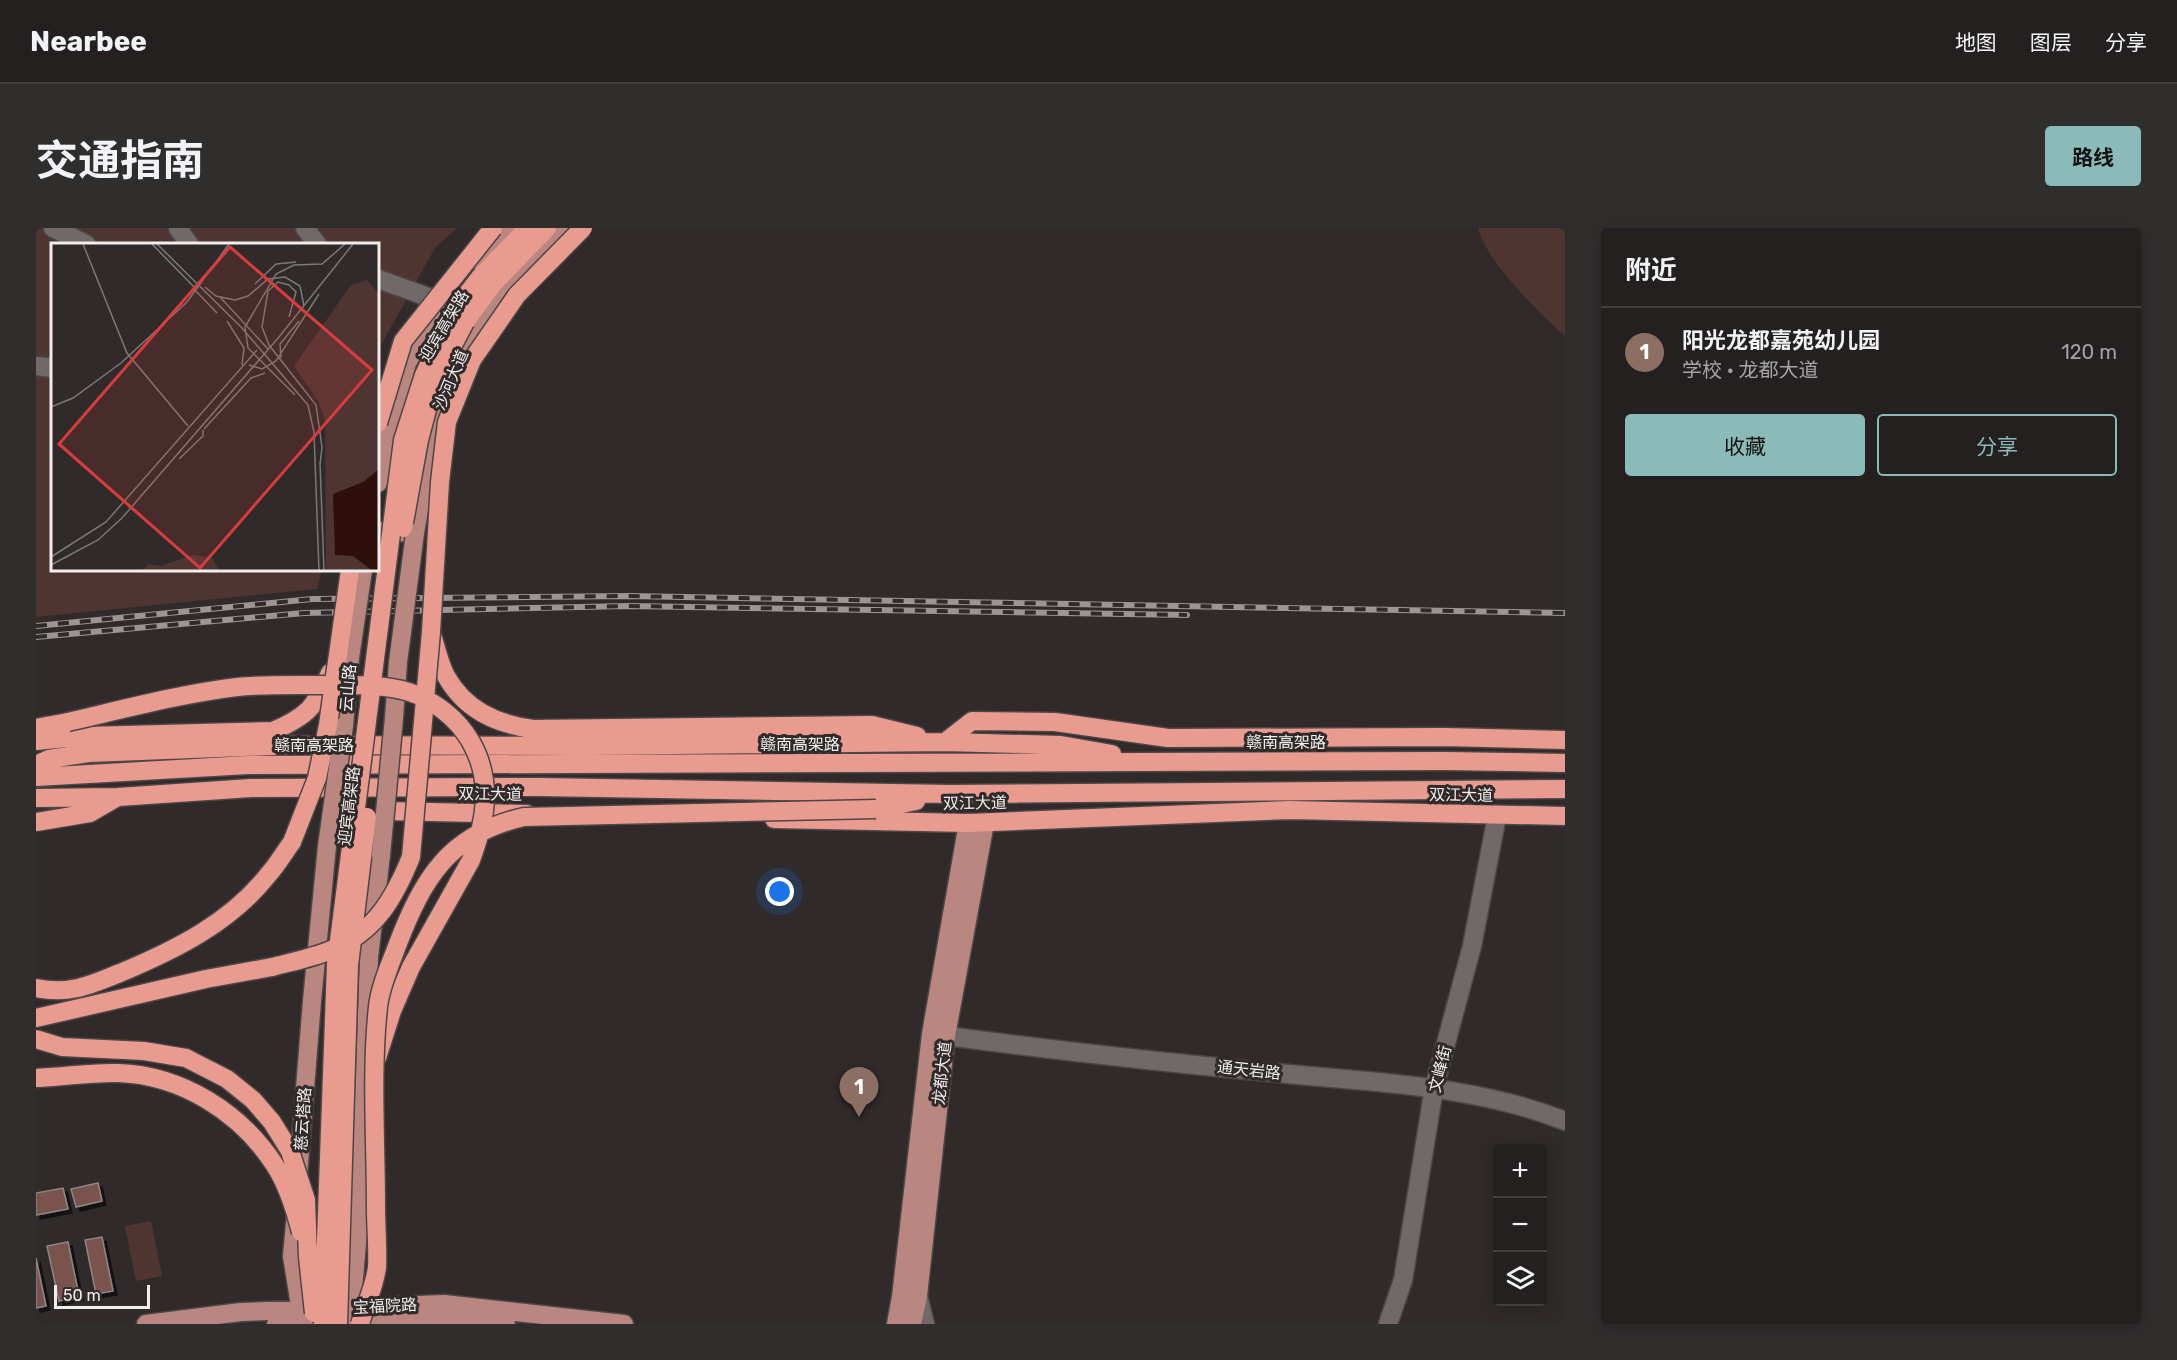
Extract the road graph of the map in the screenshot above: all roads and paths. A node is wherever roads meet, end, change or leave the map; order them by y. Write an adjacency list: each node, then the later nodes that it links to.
1 (53, 228): 10 (street)
2 (178, 228): 11 (street)
3 (305, 228): 12 (street)
4 (493, 228): 17 (highway, bridge)
5 (507, 228): 14 (main road)
6 (528, 228): 58 (highway, 迎宾高架路, bridge)
7 (547, 228): 55 (highway, 迎宾高架路, bridge)
8 (569, 228): 20 (main road, 沙河大道)
9 (583, 228): 23 (highway, bridge)
10 (84, 243)
11 (188, 243)
12 (316, 243)
13 (380, 280): 14 (street)
14 (442, 302): 18 (main road)
15 (36, 366): 16 (street)
16 (51, 368)
17 (380, 416)
18 (380, 474)
19 (380, 531): 20 (main road)
20 (415, 533): 37 (main road, 沙河大道, bridge)
21 (350, 572): 24 (highway, bridge)
22 (363, 572): 24 (main road, 云山路, bridge)
23 (431, 632): 28 (highway); 45 (highway, bridge)
24 (345, 657): 27 (highway, bridge); 42 (main road, 云山路, bridge); 44 (highway, bridge)
25 (36, 728): 48 (highway, bridge)
26 (1565, 740): 28 (highway)
27 (36, 741)
28 (945, 742): 29 (highway); 31 (highway)
29 (1158, 762): 30 (highway, 赣南高架路); 32 (highway, 赣南高架路)
30 (1565, 762)
31 (36, 765)
32 (36, 777)
33 (1565, 789): 34 (highway)
34 (950, 794): 35 (highway); 48 (highway, bridge)
35 (117, 797): 36 (highway); 40 (highway)
36 (36, 798)
37 (385, 811): 41 (highway, 双江大道); 43 (main road, bridge)
38 (1497, 816): 39 (highway, 双江大道); 41 (highway, 双江大道); 50 (street, 文峰街)
39 (1565, 816)
40 (36, 822)
41 (977, 823): 46 (main road, 龙都大道)
42 (320, 913): 43 (main road); 54 (main road, 慈云塔路)
43 (374, 915): 55 (main road)
44 (36, 988)
45 (36, 1018)
46 (938, 1035): 50 (street, 通天岩路); 53 (main road, 龙都大道); 61 (main road, 龙都大道)
47 (36, 1038): 52 (highway, bridge)
48 (376, 1063): 55 (highway, bridge)
49 (36, 1078): 52 (highway, bridge)
50 (1434, 1088): 51 (street, 通天岩路); 64 (street, 文峰街)
51 (1565, 1120)
52 (308, 1257): 54 (highway, bridge)
53 (918, 1296): 62 (main road, 龙都大道); 63 (street)
54 (305, 1320): 55 (main road, 宝福院路); 56 (main road, 宝福院路); 57 (main road, 宝福院路)
55 (350, 1320): 59 (main road, 宝福院路); 60 (main road, 宝福院路)
56 (146, 1324)
57 (276, 1324)
58 (323, 1324)
59 (506, 1324)
60 (624, 1324)
61 (896, 1324)
62 (912, 1324)
63 (925, 1324)
64 (1388, 1324)

